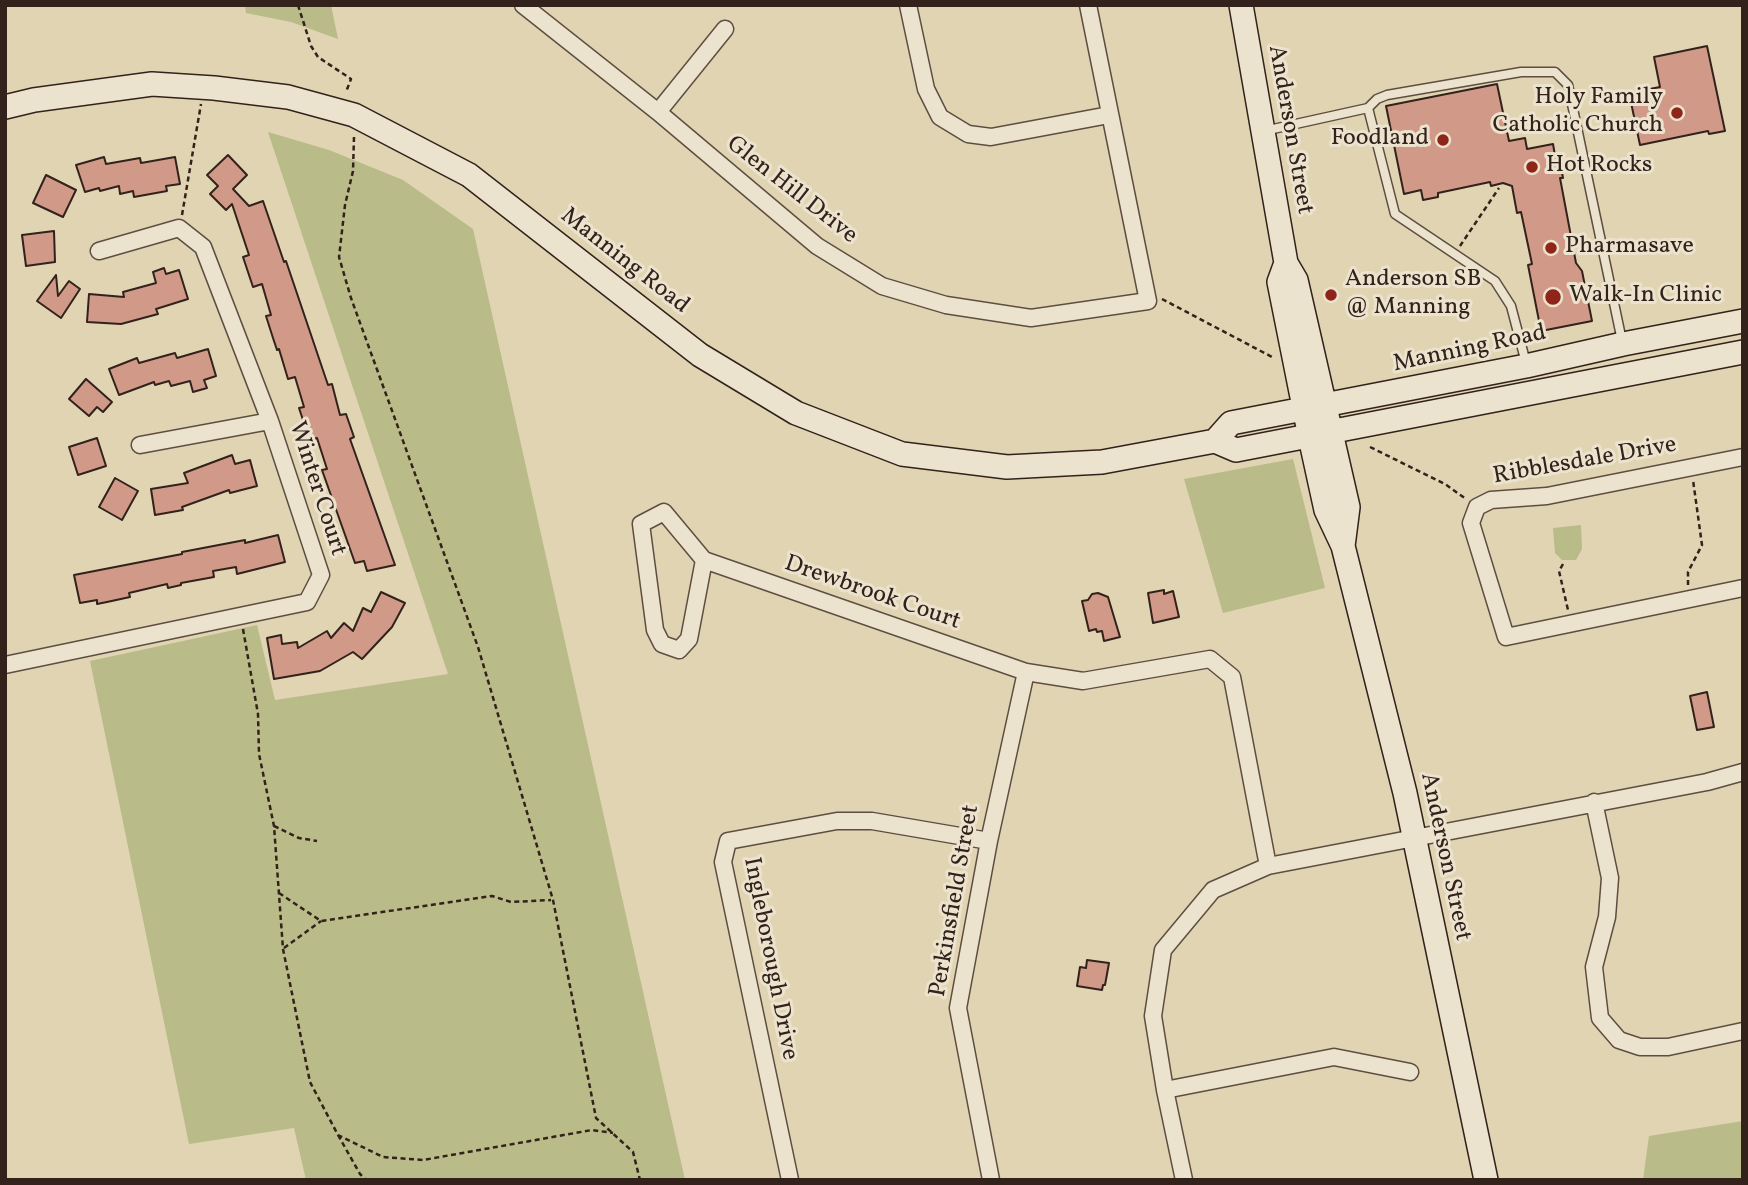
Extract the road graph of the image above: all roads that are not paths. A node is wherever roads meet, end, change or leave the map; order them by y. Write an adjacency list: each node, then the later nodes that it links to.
1 (523, 5): 8 (street, Glen Hill Drive)
2 (908, 5): 9 (street)
3 (1088, 5): 9 (street)
4 (1241, 5): 10 (main road, Anderson Street)
5 (725, 29): 8 (street)
6 (5, 107): 19 (main road, Manning Road)
7 (1368, 108): 10 (lane); 13 (lane); 15 (lane)
8 (659, 111): 9 (street, Glen Hill Drive)
9 (1109, 115)
10 (1261, 132): 16 (main road, Anderson Street)
11 (99, 251): 17 (street, Winter Court)
12 (1743, 321): 13 (main road, Manning Road)
13 (1623, 344): 15 (main road, Manning Road)
14 (1743, 352): 18 (main road, Manning Road)
15 (1526, 366): 16 (main road, Manning Road)
16 (1315, 407): 18 (main road, Anderson Street); 19 (main road, Manning Road)
17 (270, 421): 20 (street); 24 (street, Winter Court)
18 (1321, 435): 19 (main road, Manning Road); 28 (main road, Anderson Street)
19 (1215, 441)
20 (140, 445)
21 (1743, 457): 23 (street, Ribblesdale Drive)
22 (704, 560): 22 (street); 25 (street, Drewbrook Court)
23 (1743, 588)
24 (5, 665)
25 (1026, 672): 29 (street, Perkinsfield Street); 30 (street, Drewbrook Court)
26 (1743, 772): 27 (street)
27 (1594, 802): 28 (street); 31 (street)
28 (1413, 838): 30 (street); 37 (main road, Anderson Street)
29 (989, 841): 34 (street, Ingleborough Drive); 35 (street, Perkinsfield Street)
30 (1268, 866): 33 (street)
31 (1743, 1031)
32 (1410, 1072): 33 (street)
33 (1165, 1090): 36 (street)
34 (790, 1180)
35 (991, 1180)
36 (1184, 1180)
37 (1486, 1180)

